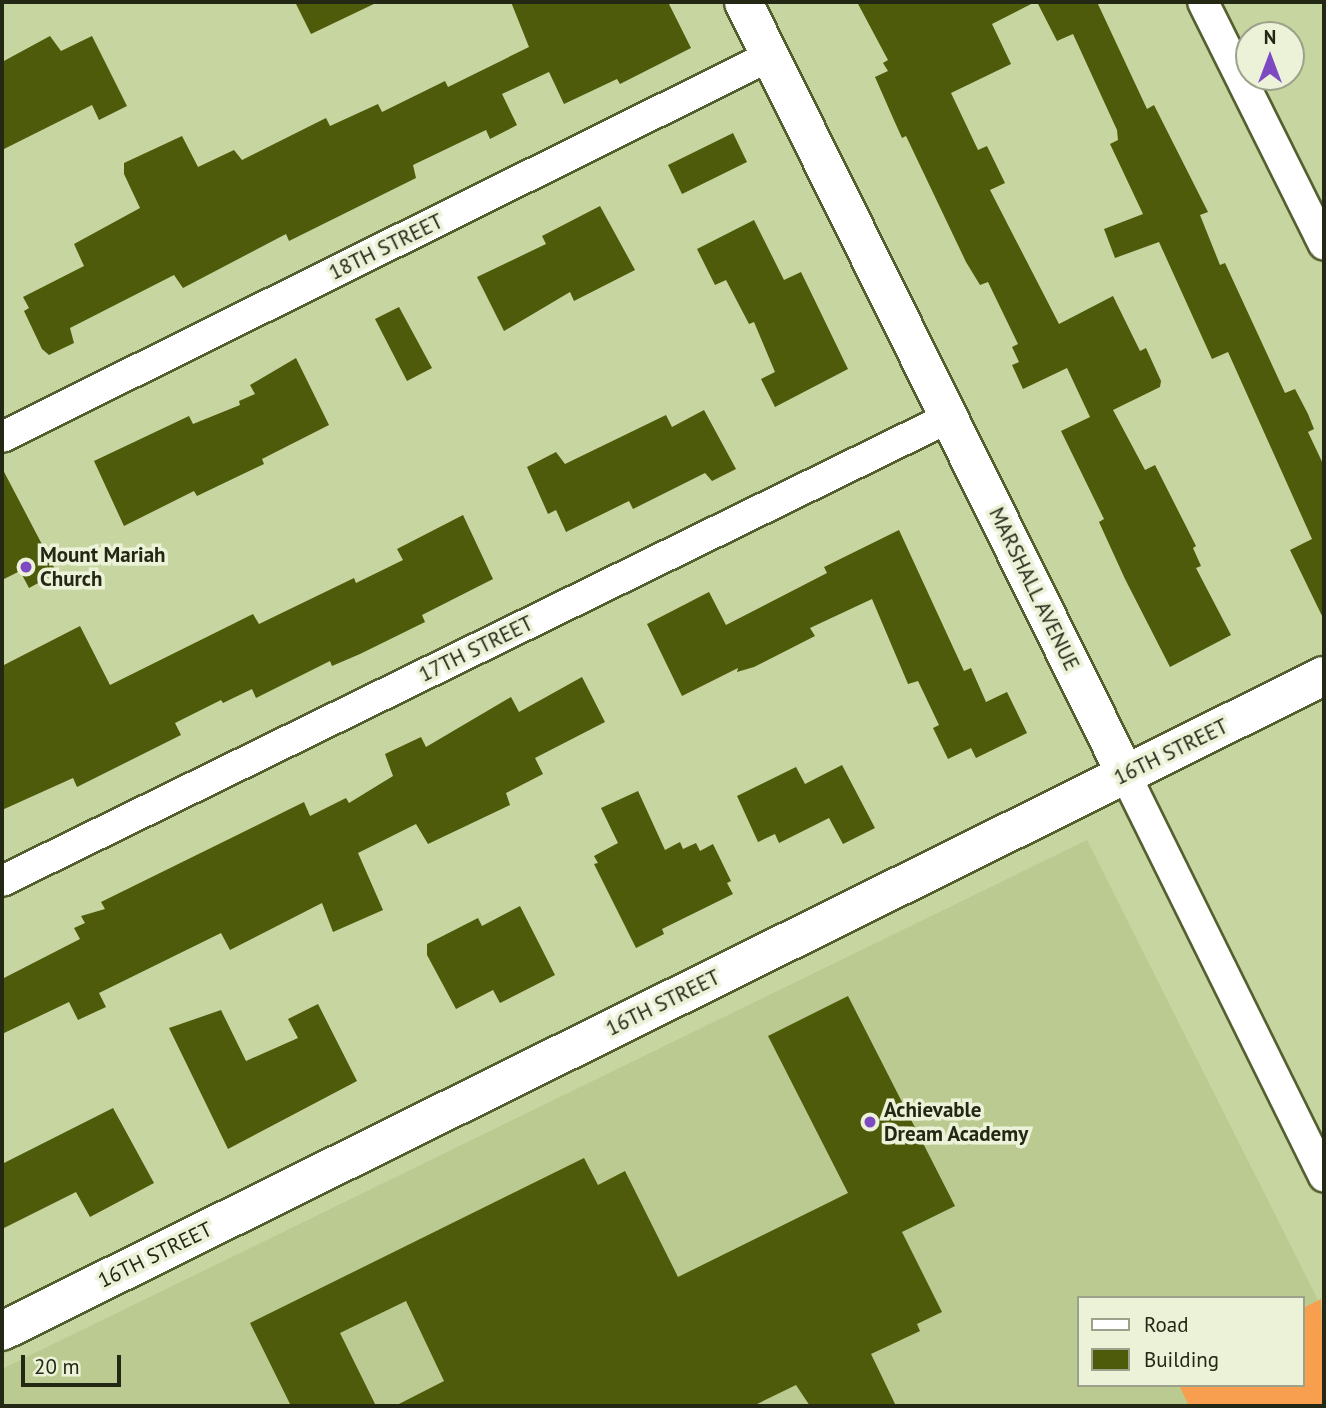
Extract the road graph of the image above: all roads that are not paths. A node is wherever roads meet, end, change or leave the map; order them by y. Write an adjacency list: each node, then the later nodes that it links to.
1 (743, 2): 3 (street, MARSHALL AVENUE)
2 (1203, 2): 4 (street)
3 (769, 56): 5 (street, MARSHALL AVENUE); 6 (street, 18TH STREET)
4 (1324, 245)
5 (950, 417): 8 (street, MARSHALL AVENUE); 9 (street, 17TH STREET)
6 (2, 437)
7 (1324, 676): 8 (main road, 16TH STREET)
8 (1125, 774): 10 (street, MARSHALL AVENUE); 11 (main road, 16TH STREET)
9 (2, 881)
10 (1324, 1177)
11 (2, 1331)

